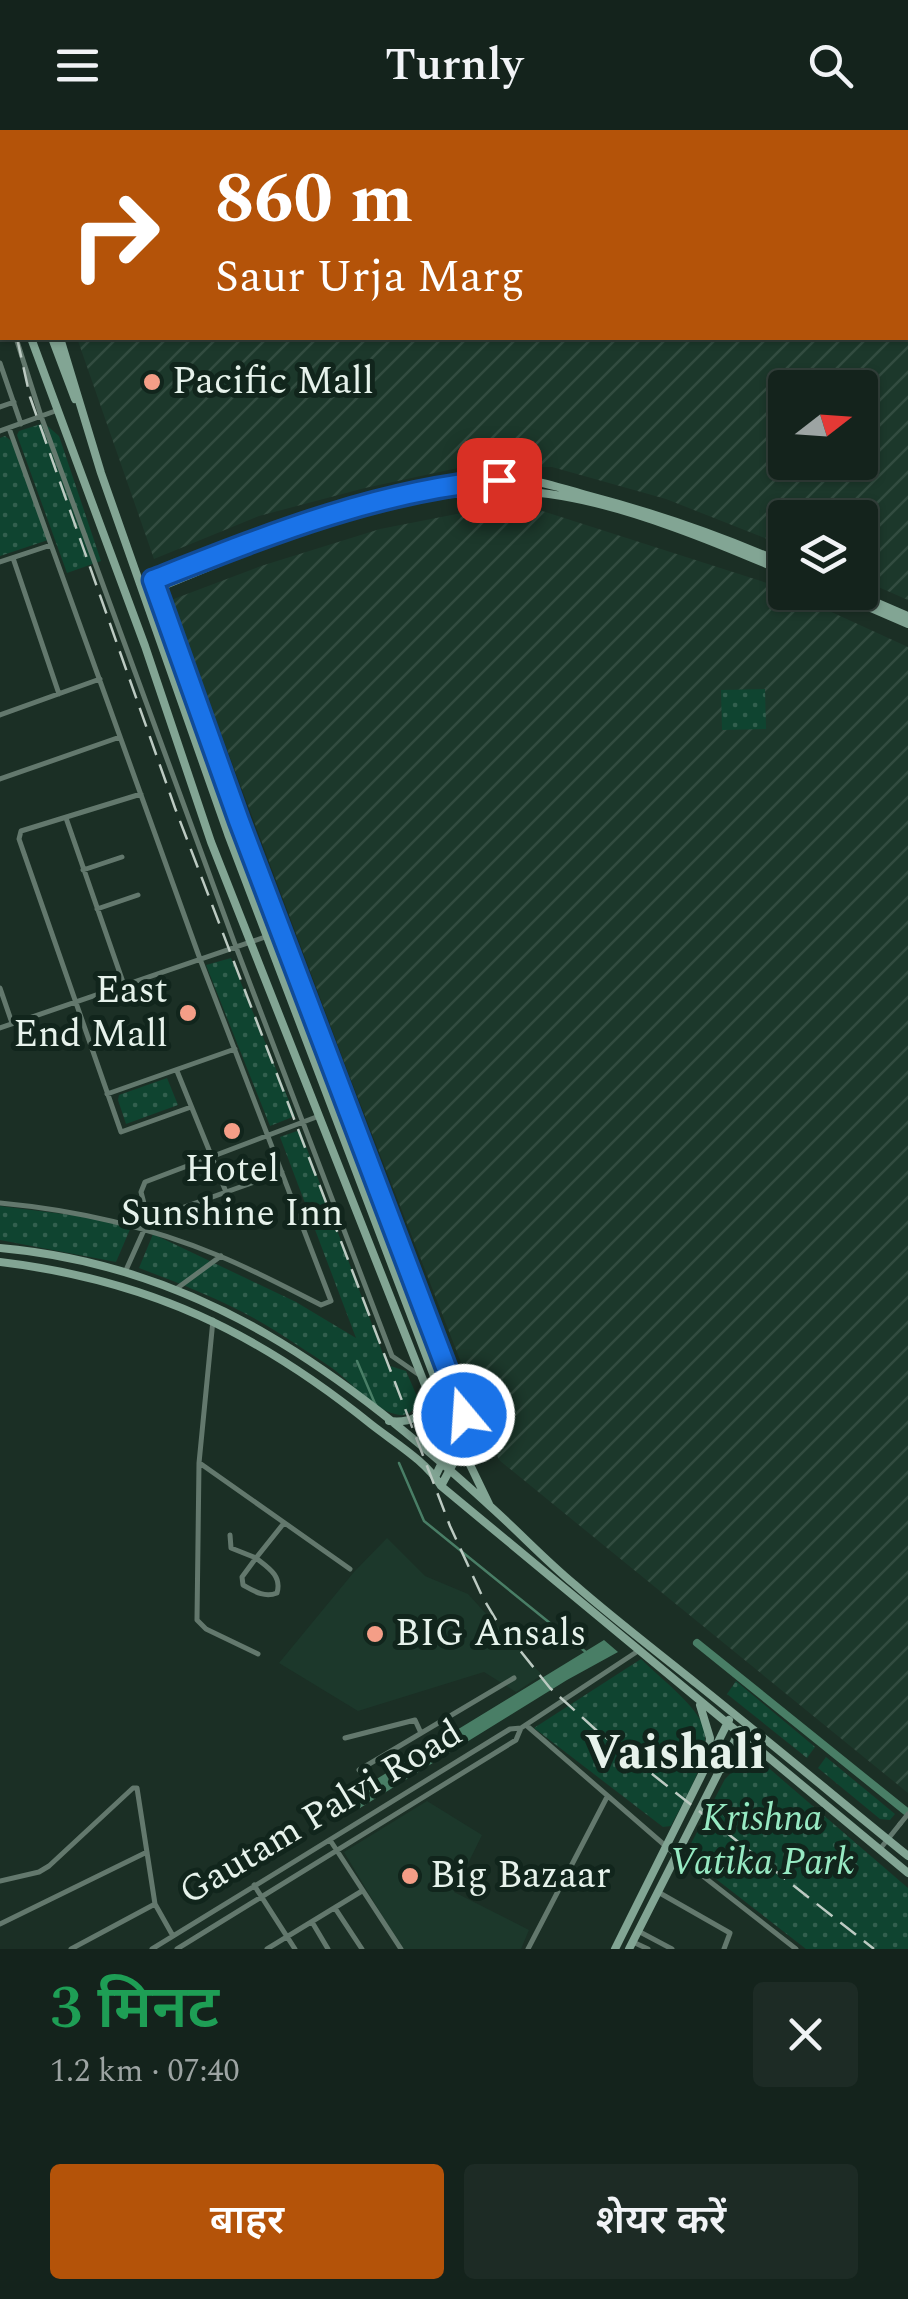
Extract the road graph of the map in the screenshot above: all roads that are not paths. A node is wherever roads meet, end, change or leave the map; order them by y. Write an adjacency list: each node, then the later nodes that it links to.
1 (17, 340): 10 (street)
2 (32, 340): 9 (main road)
3 (53, 340): 8 (main road)
4 (61, 340): 8 (main road)
5 (0, 363): 6 (street)
6 (14, 402): 7 (street); 11 (street)
7 (0, 407)
8 (79, 408): 21 (main road)
9 (60, 410): 10 (street); 28 (main road)
10 (41, 416): 11 (street); 42 (street)
11 (21, 424): 12 (street)
12 (10, 428): 13 (street); 15 (street)
13 (0, 431)
14 (676, 526): 17 (main road); 19 (main road); 20 (main road)
15 (52, 545): 16 (street); 25 (street)
16 (13, 558): 18 (street); 26 (street)
17 (768, 558)
18 (0, 562)
19 (768, 565)
20 (154, 584): 21 (main road); 62 (street)
21 (143, 588): 27 (main road)
22 (878, 605): 24 (main road)
23 (878, 609): 24 (main road)
24 (908, 620)
25 (100, 680): 26 (street); 32 (street)
26 (59, 694): 29 (street)
27 (185, 708): 28 (main road); 30 (main road)
28 (168, 713): 31 (main road)
29 (0, 714)
30 (191, 725): 31 (main road); 40 (main road)
31 (174, 732): 41 (main road)
32 (120, 736): 33 (street); 34 (street)
33 (0, 779)
34 (141, 794): 35 (street); 43 (street)
35 (66, 817): 37 (street); 46 (street)
36 (122, 857): 37 (street)
37 (83, 870): 39 (street)
38 (138, 895): 39 (street)
39 (97, 909): 44 (street)
40 (268, 936): 41 (street); 56 (main road)
41 (250, 942): 42 (street); 53 (main road)
42 (236, 947): 43 (street); 54 (street)
43 (200, 959): 44 (street); 49 (street)
44 (124, 985): 46 (street)
45 (0, 988): 47 (street)
46 (75, 1002): 47 (street); 51 (street)
47 (12, 1024): 48 (street)
48 (0, 1028)
49 (235, 1049): 50 (street); 55 (street)
50 (177, 1071): 51 (street); 52 (street)
51 (107, 1094): 52 (street)
52 (191, 1106): 59 (street)
53 (318, 1116): 54 (street); 57 (main road)
54 (303, 1122): 55 (street); 78 (street)
55 (268, 1135): 59 (street); 60 (street)
56 (345, 1137): 57 (main road); 58 (main road)
57 (330, 1143): 61 (main road)
58 (350, 1150): 61 (main road); 64 (main road)
59 (211, 1156): 63 (street); 66 (street)
60 (282, 1172): 63 (street); 70 (street)
61 (341, 1172): 78 (main road)
62 (380, 1188): 64 (main road); 76 (street)
63 (226, 1192): 66 (street)
64 (366, 1194): 77 (main road)
65 (0, 1204): 67 (street)
66 (148, 1219): 67 (street)
67 (144, 1230): 70 (street); 72 (street)
68 (0, 1248): 69 (main road)
69 (60, 1256): 72 (main road); 73 (main road)
70 (221, 1256): 74 (street)
71 (0, 1262): 73 (main road)
72 (126, 1270): 74 (main road)
73 (58, 1271): 75 (main road)
74 (176, 1289): 80 (main road)
75 (213, 1320): 83 (street); 86 (main road)
76 (443, 1353): 77 (main road); 81 (street)
77 (430, 1364): 81 (main road)
78 (422, 1376): 79 (main road)
79 (428, 1392): 80 (main road); 84 (main road)
80 (388, 1422): 84 (main road)
81 (455, 1432): 82 (main road)
82 (459, 1442): 85 (main road); 88 (main road)
83 (199, 1462): 89 (street); 94 (street)
84 (440, 1464): 85 (main road); 86 (main road)
85 (448, 1471): 87 (main road); 88 (main road)
86 (435, 1477): 87 (main road)
87 (440, 1486): 93 (main road)
88 (488, 1504): 97 (main road)
89 (284, 1523): 91 (street); 92 (street)
90 (230, 1536): 91 (street)
91 (256, 1558): 91 (street)
92 (350, 1569)
93 (638, 1651): 96 (main road); 100 (street, Gautam Palvi Road)
94 (258, 1654)
95 (514, 1678): 101 (street)
96 (698, 1701): 99 (main road); 105 (main road)
97 (733, 1712): 98 (main road); 99 (main road)
98 (744, 1722): 102 (main road); 111 (main road)
99 (727, 1724): 102 (main road); 105 (main road)
100 (524, 1726): 108 (street); 110 (street, Gautam Palvi Road); 114 (street, Gautam Palvi Road)
101 (421, 1733): 103 (street); 106 (street)
102 (738, 1734): 104 (main road); 107 (main road)
103 (345, 1738)
104 (764, 1755): 107 (main road); 113 (main road)
105 (707, 1765): 112 (main road)
106 (359, 1770)
107 (720, 1770): 116 (main road)
108 (607, 1797): 112 (street); 140 (street)
109 (908, 1814): 111 (street, bridge)
110 (330, 1840): 114 (street); 120 (street, Gautam Palvi Road)
111 (888, 1840): 113 (street); 117 (main road)
112 (667, 1845): 116 (street); 141 (main road)
113 (880, 1850): 118 (main road)
114 (337, 1851): 121 (street); 123 (street, Gautam Palvi Road)
115 (147, 1852): 119 (street); 124 (street); 127 (street)
116 (676, 1855): 122 (main road); 145 (street)
117 (908, 1856)
118 (908, 1873)
119 (0, 1882)
120 (254, 1885): 123 (street); 129 (street, Gautam Palvi Road)
121 (362, 1891): 125 (street); 139 (street)
122 (658, 1892): 128 (main road); 144 (street)
123 (262, 1897): 130 (street); 134 (street, Gautam Palvi Road)
124 (155, 1904): 129 (street); 132 (street)
125 (335, 1908): 126 (street); 138 (street)
126 (312, 1922): 130 (street); 137 (street)
127 (0, 1924)
128 (638, 1931): 131 (main road); 143 (street)
129 (173, 1936): 133 (street, Gautam Palvi Road)
130 (287, 1936): 135 (street); 136 (street)
131 (631, 1946): 142 (street)
132 (71, 1949)
133 (152, 1949)
134 (177, 1949)
135 (267, 1949)
136 (295, 1949)
137 (328, 1949)
138 (362, 1949)
139 (400, 1949)
140 (528, 1949)
141 (615, 1949)
142 (648, 1949)
143 (672, 1949)
144 (724, 1949)
145 (796, 1949)

